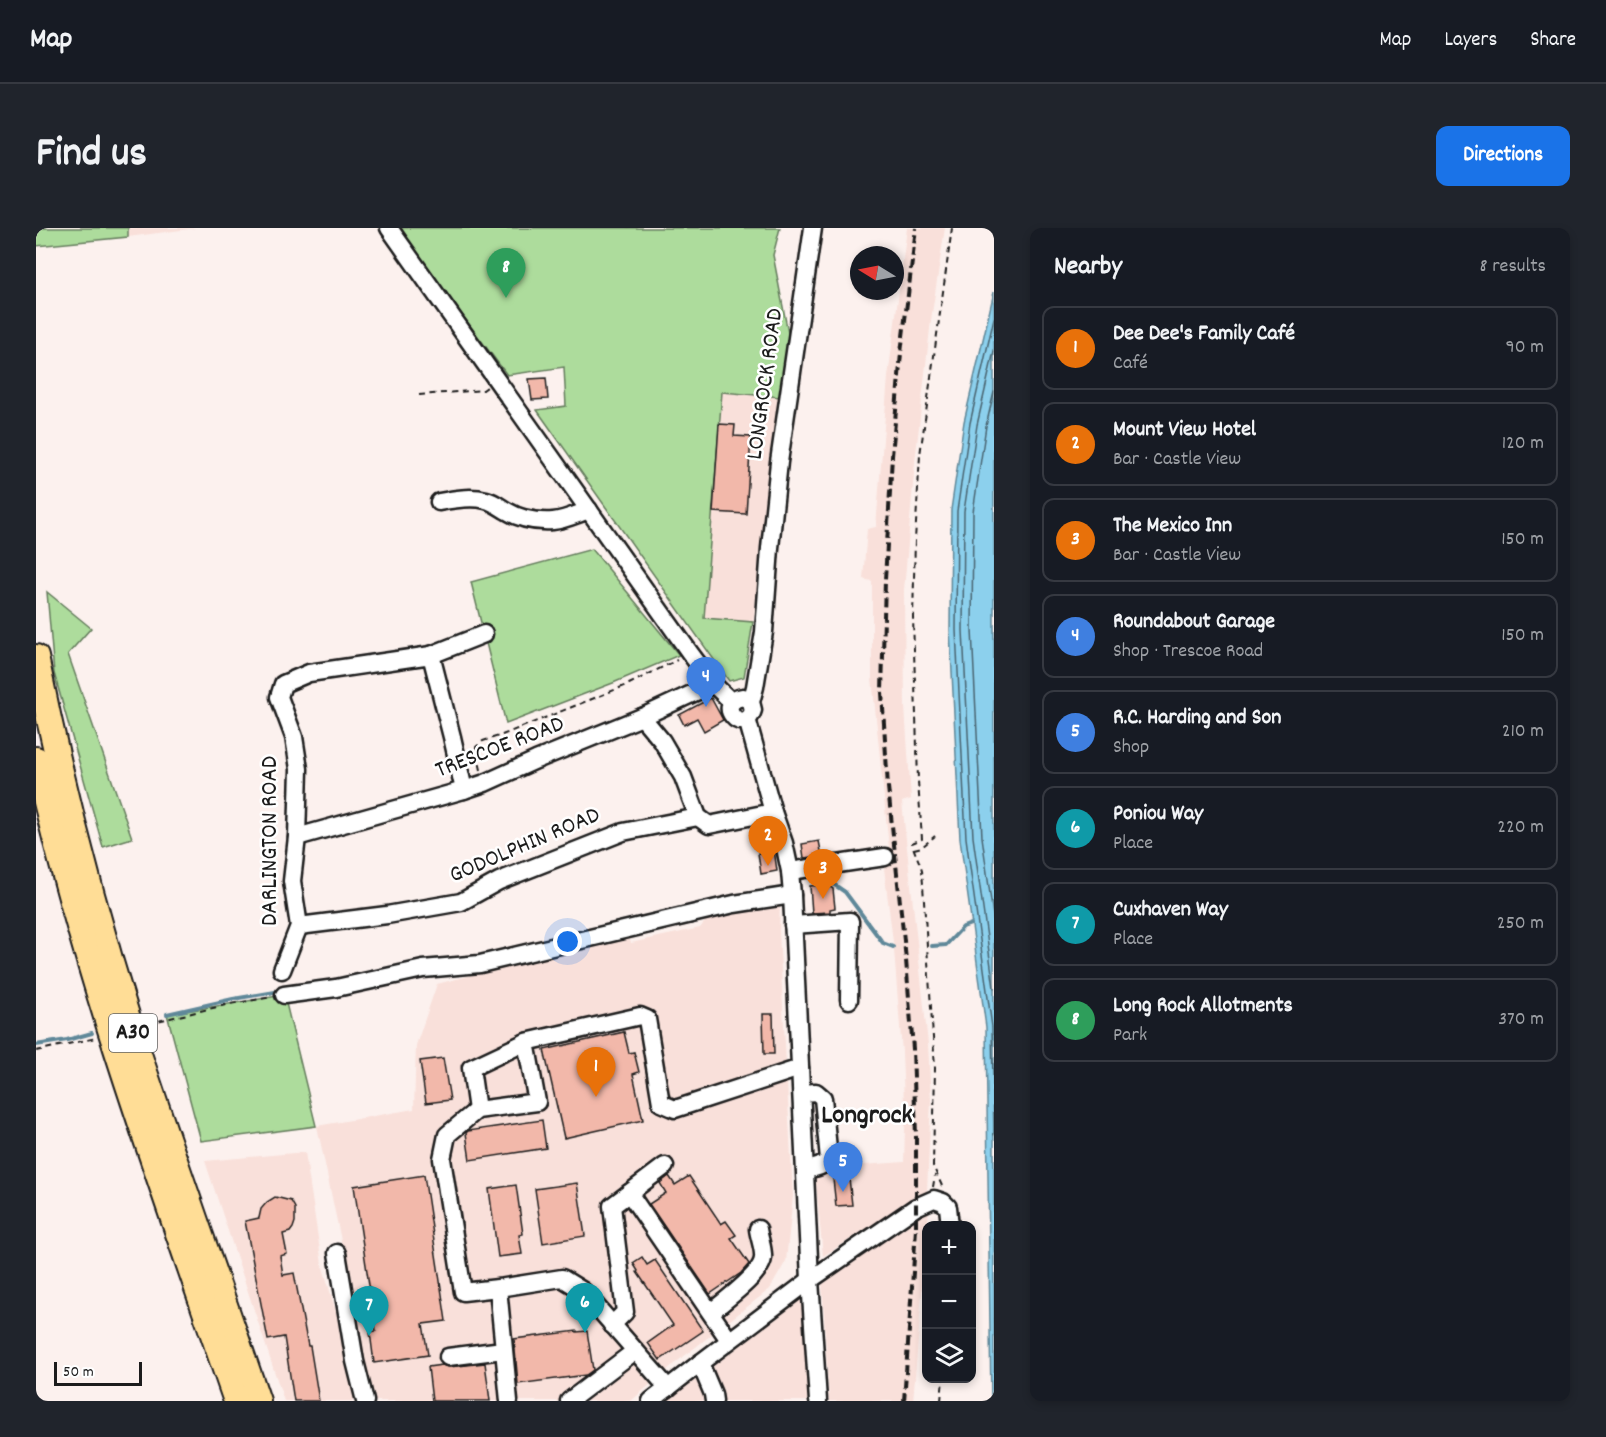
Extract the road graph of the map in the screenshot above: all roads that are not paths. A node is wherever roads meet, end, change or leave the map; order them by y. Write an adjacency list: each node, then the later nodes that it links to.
1 (389, 228): 4 (street)
2 (813, 228): 10 (street, LONGROCK ROAD)
3 (440, 502): 4 (street)
4 (589, 510): 8 (street)
5 (484, 634): 6 (street, DARLINGTON ROAD)
6 (431, 655): 14 (street); 17 (street, DARLINGTON ROAD)
7 (36, 657): 47 (highway, A30)
8 (713, 684): 9 (street); 11 (street, TRESCOE ROAD)
9 (732, 702): 10 (street); 12 (street)
10 (751, 702): 12 (street)
11 (642, 717): 14 (street, TRESCOE ROAD); 16 (street)
12 (747, 719): 15 (street)
13 (36, 759): 46 (highway, A30)
14 (464, 790): 17 (street, TRESCOE ROAD)
15 (773, 812): 16 (street, GODOLPHIN ROAD); 19 (street)
16 (698, 818): 22 (street, GODOLPHIN ROAD)
17 (297, 837): 22 (street, DARLINGTON ROAD)
18 (885, 857): 19 (street)
19 (790, 871): 20 (street)
20 (792, 895): 21 (street); 24 (street)
21 (793, 925): 25 (street); 27 (street)
22 (299, 926): 23 (street, DARLINGTON ROAD)
23 (282, 970)
24 (284, 995)
25 (849, 1000)
26 (526, 1042): 27 (street); 29 (street); 29 (street)
27 (801, 1068): 28 (street)
28 (802, 1093): 31 (street); 31 (street)
29 (477, 1110): 37 (street)
30 (665, 1166): 32 (street)
31 (805, 1169): 36 (street)
32 (629, 1193): 38 (street); 39 (street)
33 (949, 1221): 36 (street)
34 (758, 1229): 38 (street)
35 (337, 1253): 48 (street)
36 (810, 1280): 40 (street); 53 (street)
37 (498, 1288): 39 (street); 41 (street)
38 (711, 1312): 40 (street)
39 (612, 1325): 42 (street)
40 (729, 1340): 44 (street)
41 (503, 1350): 43 (street); 49 (street)
42 (635, 1351): 45 (street); 50 (street)
43 (448, 1356)
44 (700, 1363): 45 (street); 52 (street)
45 (668, 1388): 51 (street)
46 (236, 1401)
47 (258, 1401)
48 (365, 1401)
49 (509, 1401)
50 (569, 1401)
51 (651, 1401)
52 (714, 1401)
53 (818, 1401)

